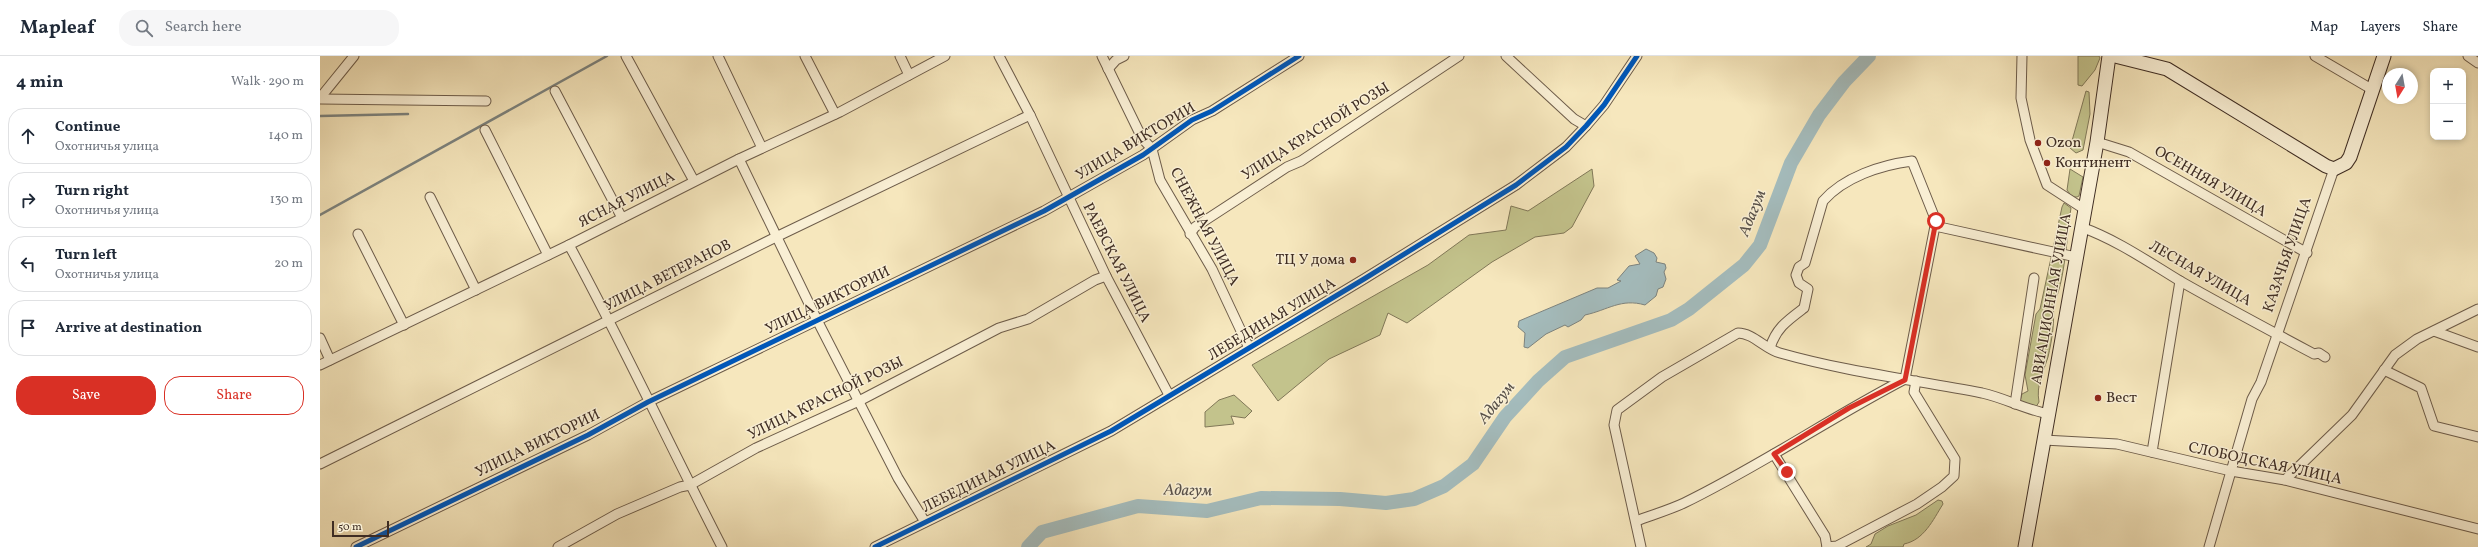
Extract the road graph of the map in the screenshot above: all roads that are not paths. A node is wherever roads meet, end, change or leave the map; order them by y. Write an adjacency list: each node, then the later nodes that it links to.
1 (354, 56): 26 (street)
2 (626, 56): 37 (street)
3 (718, 56): 33 (street)
4 (806, 56): 28 (street)
5 (900, 56): 23 (street)
6 (944, 56): 23 (street, ЯСНАЯ УЛИЦА)
7 (999, 56): 29 (street, РАЕВСКАЯ УЛИЦА)
8 (1102, 56): 22 (street, СНЕЖНАЯ УЛИЦА)
9 (1124, 56): 22 (street)
10 (1299, 56): 34 (street, УЛИЦА ВИКТОРИИ)
11 (1459, 56): 45 (street, УЛИЦА КРАСНОЙ РОЗЫ)
12 (1506, 56): 30 (street)
13 (1637, 56): 30 (street, ЛЕБЕДИНАЯ УЛИЦА)
14 (2022, 56): 40 (street)
15 (2109, 56): 32 (main road, АВИАЦИОННАЯ УЛИЦА)
16 (2115, 56): 20 (main road)
17 (2315, 56): 24 (street)
18 (2384, 56): 24 (main road)
19 (2468, 56): 21 (street)
20 (2131, 58): 36 (main road)
21 (2478, 63)
22 (1108, 69): 34 (street, СНЕЖНАЯ УЛИЦА)
23 (909, 75): 28 (street, ЯСНАЯ УЛИЦА)
24 (2373, 90): 36 (main road)
25 (555, 91): 41 (street)
26 (320, 98): 27 (street)
27 (486, 101)
28 (834, 114): 33 (street, ЯСНАЯ УЛИЦА)
29 (1030, 115): 38 (street, РАЕВСКАЯ УЛИЦА); 46 (street, УЛИЦА ВЕТЕРАНОВ)
30 (1586, 126): 63 (street, ЛЕБЕДИНАЯ УЛИЦА)
31 (485, 130): 49 (street)
32 (2097, 142): 40 (main road, АВИАЦИОННАЯ УЛИЦА); 48 (street, ОСЕННЯЯ УЛИЦА)
33 (762, 148): 35 (street, ЯСНАЯ УЛИЦА)
34 (1152, 149): 38 (street, УЛИЦА ВИКТОРИИ); 45 (street, СНЕЖНАЯ УЛИЦА)
35 (739, 159): 37 (street, ЯСНАЯ УЛИЦА); 46 (street)
36 (2334, 169): 48 (street, КАЗАЧЬЯ УЛИЦА)
37 (694, 182): 41 (street, ЯСНАЯ УЛИЦА)
38 (1067, 197): 51 (street, РАЕВСКАЯ УЛИЦА); 56 (street, УЛИЦА ВИКТОРИИ)
39 (430, 198): 54 (street)
40 (2084, 208): 43 (main road, АВИАЦИОННАЯ УЛИЦА)
41 (622, 218): 47 (street, ЯСНАЯ УЛИЦА)
42 (1935, 226): 50 (street); 64 (street); 69 (street)
43 (2081, 227): 50 (main road, АВИАЦИОННАЯ УЛИЦА); 53 (street, ЛЕСНАЯ УЛИЦА)
44 (358, 234): 58 (street)
45 (1190, 234): 63 (street, СНЕЖНАЯ УЛИЦА)
46 (776, 237): 56 (street); 57 (street, УЛИЦА ВЕТЕРАНОВ)
47 (569, 245): 49 (street, ЯСНАЯ УЛИЦА); 57 (street)
48 (2307, 254): 60 (street, КАЗАЧЬЯ УЛИЦА)
49 (548, 255): 54 (street, ЯСНАЯ УЛИЦА)
50 (2076, 257): 75 (main road, АВИАЦИОННАЯ УЛИЦА)
51 (1106, 276): 71 (street, РАЕВСКАЯ УЛИЦА); 73 (street, УЛИЦА КРАСНОЙ РОЗЫ)
52 (2034, 278): 74 (street)
53 (2180, 281): 60 (street, ЛЕСНАЯ УЛИЦА); 78 (street)
54 (476, 290): 58 (street, ЯСНАЯ УЛИЦА)
55 (2478, 310): 59 (street)
56 (817, 320): 72 (street, УЛИЦА ВИКТОРИИ); 73 (street)
57 (611, 321): 72 (street); 80 (street, УЛИЦА ВЕТЕРАНОВ)
58 (404, 325): 66 (street, ЯСНАЯ УЛИЦА)
59 (2434, 331): 62 (street); 68 (street)
60 (2278, 335): 65 (street, ЛЕСНАЯ УЛИЦА); 81 (street, КАЗАЧЬЯ УЛИЦА)
61 (320, 338): 66 (street)
62 (2478, 346)
63 (1249, 348): 71 (street, ЛЕБЕДИНАЯ УЛИЦА)
64 (1770, 348): 69 (street); 84 (street)
65 (2325, 357)
66 (330, 360): 67 (street, ЯСНАЯ УЛИЦА)
67 (320, 365)
68 (2384, 370): 76 (street); 82 (street)
69 (1905, 380): 70 (street); 79 (street)
70 (1916, 381): 74 (street); 92 (street)
71 (1169, 395): 85 (street, ЛЕБЕДИНАЯ УЛИЦА)
72 (648, 402): 83 (street); 87 (street, УЛИЦА ВИКТОРИИ)
73 (859, 402): 83 (street, УЛИЦА КРАСНОЙ РОЗЫ); 85 (street)
74 (2015, 404): 75 (street)
75 (2049, 414): 77 (main road, АВИАЦИОННАЯ УЛИЦА)
76 (2478, 437)
77 (2044, 440): 78 (street, СЛОБОДСКАЯ УЛИЦА); 93 (main road, АВИАЦИОННАЯ УЛИЦА)
78 (2152, 452): 81 (street, СЛОБОДСКАЯ УЛИЦА)
79 (1774, 454): 84 (street); 92 (street)
80 (320, 464)
81 (2230, 471): 82 (street, СЛОБОДСКАЯ УЛИЦА); 94 (street, КАЗАЧЬЯ УЛИЦА)
82 (2285, 480): 86 (street, СЛОБОДСКАЯ УЛИЦА)
83 (690, 485): 88 (street, УЛИЦА КРАСНОЙ РОЗЫ); 89 (street)
84 (1636, 521): 91 (street)
85 (925, 522): 90 (street, ЛЕБЕДИНАЯ УЛИЦА)
86 (2478, 528)
87 (356, 547)
88 (558, 547)
89 (722, 547)
90 (874, 547)
91 (1641, 547)
92 (1827, 547)
93 (2025, 547)
94 (2209, 547)

